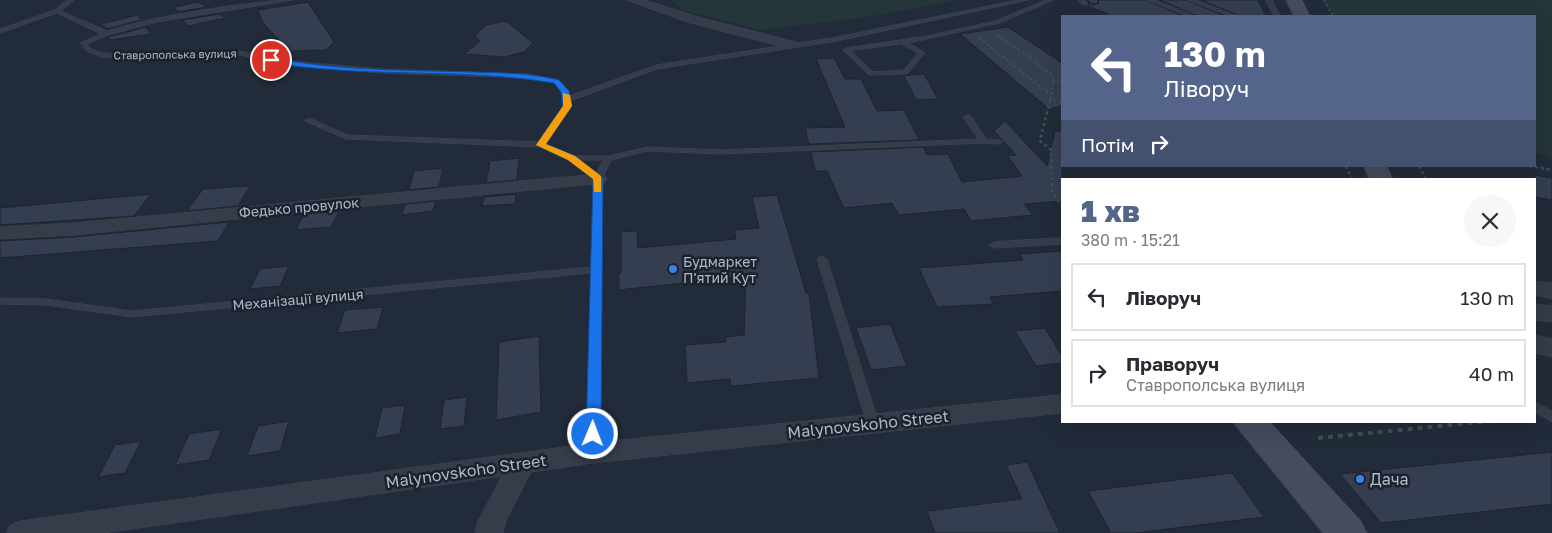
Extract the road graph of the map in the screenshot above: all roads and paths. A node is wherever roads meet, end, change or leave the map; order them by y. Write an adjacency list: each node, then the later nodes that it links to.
1 (71, 0): 11 (lane)
2 (290, 0): 20 (lane, Ставрополська вулиця)
3 (633, 0): 22 (street)
4 (1025, 0): 22 (lane)
5 (1051, 0): 17 (lane)
6 (1150, 0): 12 (lane)
7 (1191, 0): 13 (lane)
8 (1269, 0): 14 (lane)
9 (1293, 0): 15 (main road)
10 (1324, 0): 16 (path)
11 (57, 11): 19 (lane); 20 (lane)
12 (1189, 15)
13 (1231, 15)
14 (1276, 15)
15 (1301, 15)
16 (1332, 15)
17 (983, 25): 18 (lane); 23 (path)
18 (968, 29): 21 (lane); 25 (path)
19 (0, 32)
20 (105, 33): 26 (lane, Ставрополська вулиця)
21 (903, 42): 21 (lane)
22 (791, 45): 26 (lane)
23 (1054, 81): 24 (path); 25 (path)
24 (1061, 82)
25 (1051, 95): 27 (path)
26 (566, 100): 33 (lane)
27 (1050, 100): 28 (path); 39 (path)
28 (1061, 102)
29 (967, 116): 31 (lane)
30 (310, 121): 33 (lane)
31 (984, 141): 32 (lane); 35 (lane)
32 (998, 142)
33 (541, 145): 34 (lane)
34 (572, 158): 35 (lane); 38 (lane)
35 (608, 158): 38 (lane)
36 (1535, 167): 37 (path)
37 (1552, 170)
38 (598, 178): 40 (street, Федько провулок); 44 (lane)
39 (1061, 205)
40 (0, 233)
41 (1061, 241): 42 (lane)
42 (994, 245)
43 (822, 259): 59 (lane)
44 (596, 270): 47 (lane, Механізації вулиця); 61 (lane)
45 (1536, 288): 46 (street)
46 (1552, 291)
47 (0, 301)
48 (1536, 312): 49 (street)
49 (1552, 314)
50 (1536, 344): 51 (street)
51 (1552, 348)
52 (1552, 353): 53 (street)
53 (1536, 356)
54 (1061, 404): 59 (street, Malynovskoho Street)
55 (1536, 407): 56 (lane)
56 (1552, 417)
57 (1250, 423): 65 (main road)
58 (1472, 423): 60 (path)
59 (873, 424): 61 (street, Malynovskoho Street)
60 (1318, 438)
61 (593, 452): 62 (street, Malynovskoho Street)
62 (522, 463): 63 (street, Malynovskoho Street); 64 (street)
63 (34, 532)
64 (489, 533)
65 (1347, 533)

